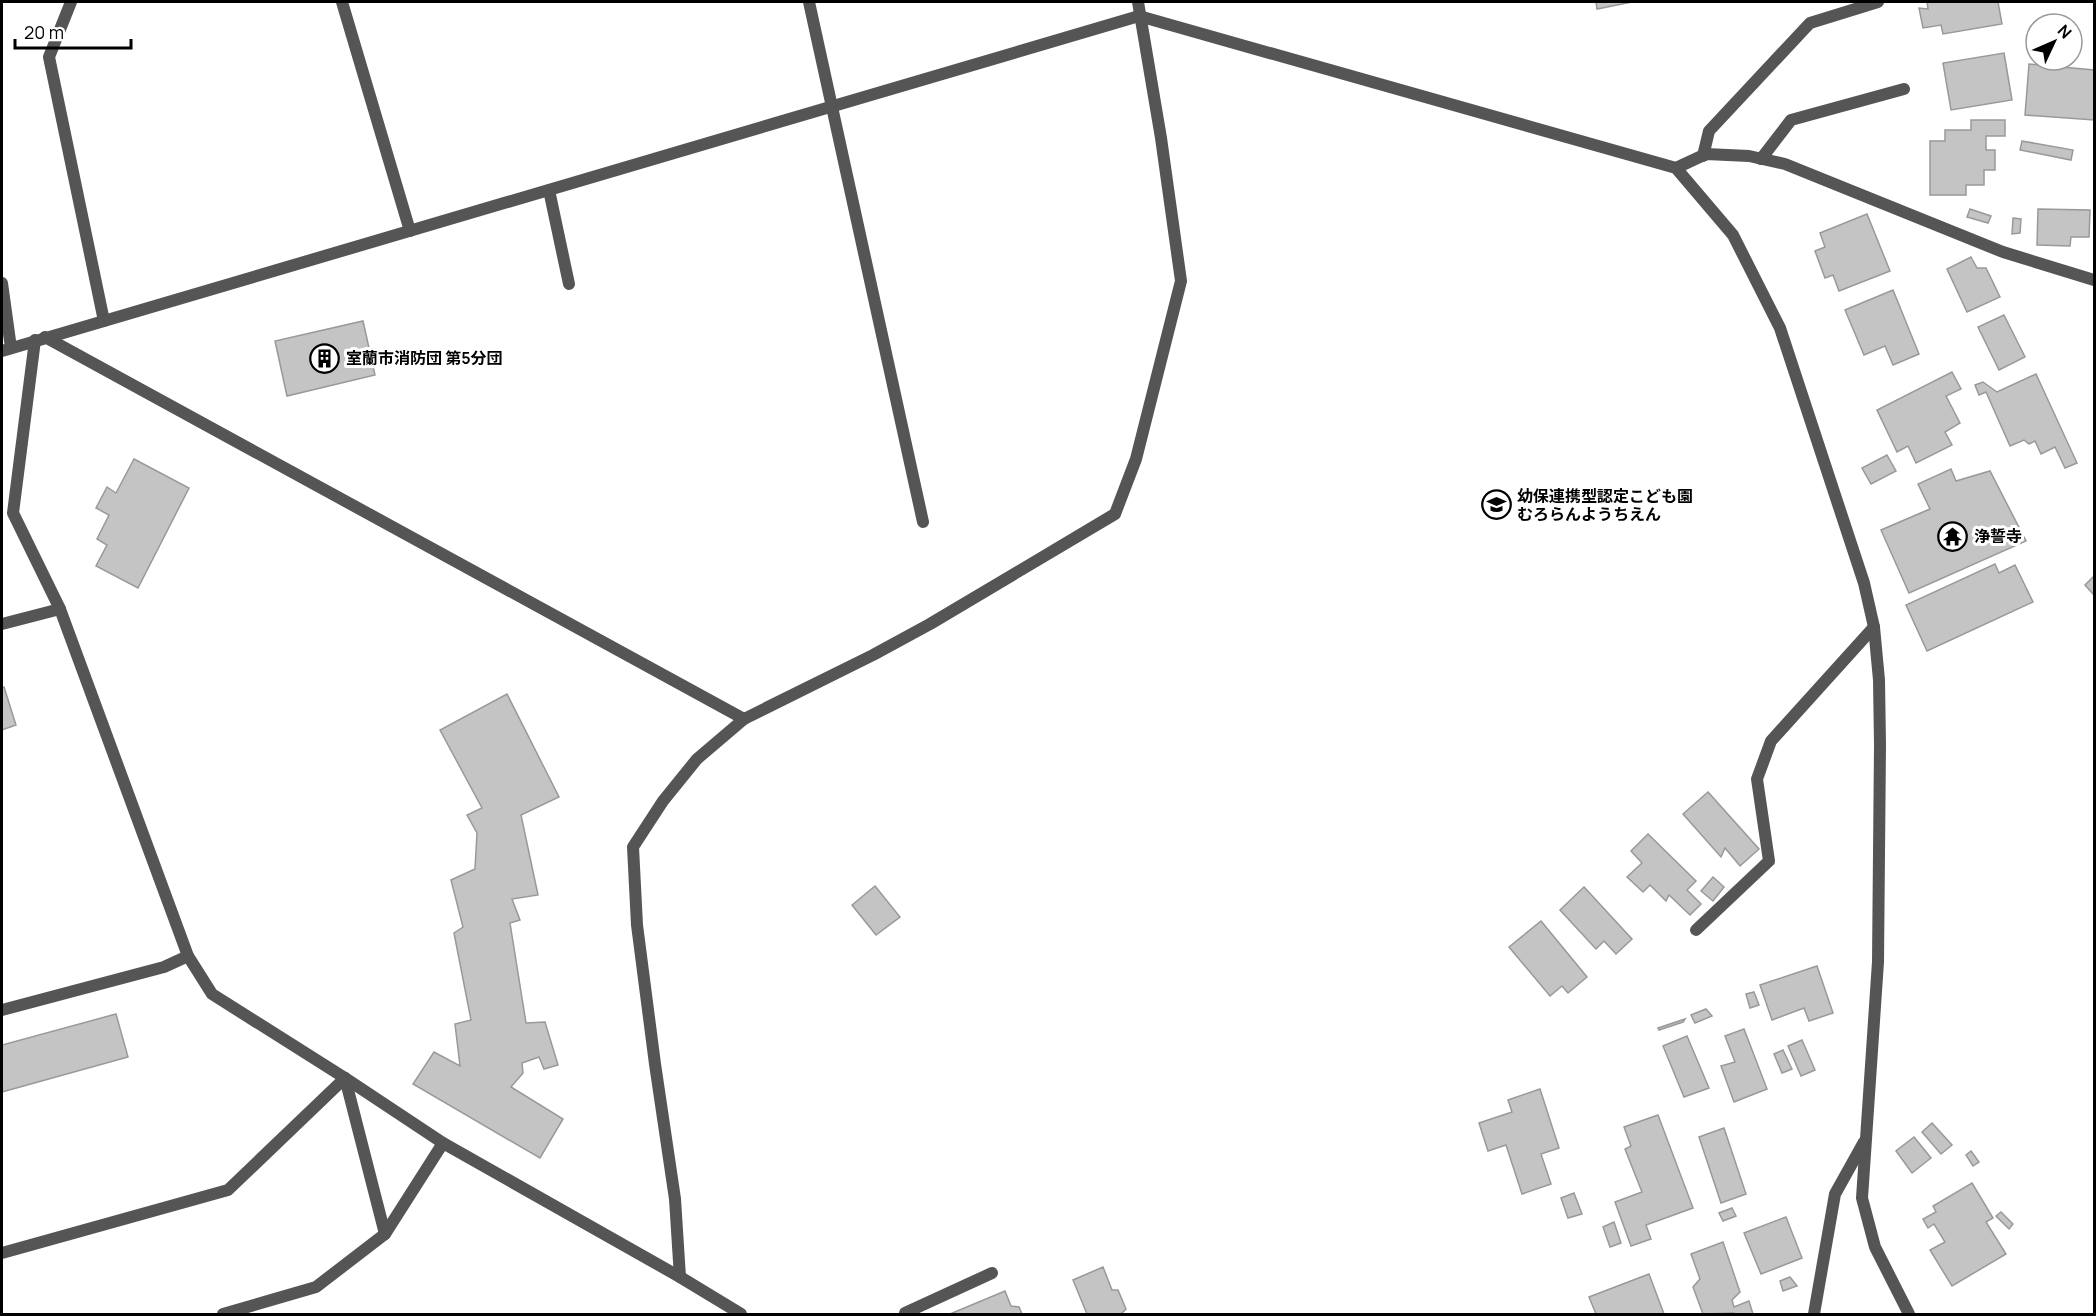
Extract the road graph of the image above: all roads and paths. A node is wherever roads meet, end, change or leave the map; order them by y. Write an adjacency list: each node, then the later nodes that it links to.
1 (71, 2): 17 (street)
2 (342, 2): 13 (street)
3 (809, 2): 8 (street)
4 (1138, 2): 6 (street)
5 (1878, 2): 9 (street)
6 (1139, 16): 8 (street); 11 (street); 24 (street)
7 (1904, 89): 10 (street)
8 (831, 107): 12 (street); 20 (street)
9 (1703, 156): 10 (street); 11 (street)
10 (1761, 159): 14 (street)
11 (1676, 168): 23 (street)
12 (549, 190): 13 (street); 16 (street)
13 (410, 231): 17 (street)
14 (2094, 280)
15 (2, 284): 19 (street)
16 (569, 284)
17 (104, 321): 18 (street)
18 (40, 339): 19 (street); 21 (street); 24 (street)
19 (6, 349)
20 (923, 522)
21 (60, 609): 22 (street); 26 (street)
22 (2, 624)
23 (1874, 627): 25 (street); 29 (street)
24 (744, 719): 34 (street)
25 (1696, 930)
26 (188, 956): 27 (street); 28 (street)
27 (2, 1011)
28 (345, 1078): 30 (street); 31 (street); 32 (street)
29 (1867, 1137): 39 (street); 40 (street)
30 (443, 1143): 31 (street); 34 (street)
31 (386, 1234): 35 (street)
32 (2, 1253)
33 (992, 1273): 38 (street)
34 (680, 1277): 36 (street)
35 (223, 1314)
36 (741, 1314)
37 (891, 1314): 38 (street)
38 (905, 1314)
39 (1814, 1314)
40 (1909, 1314)

